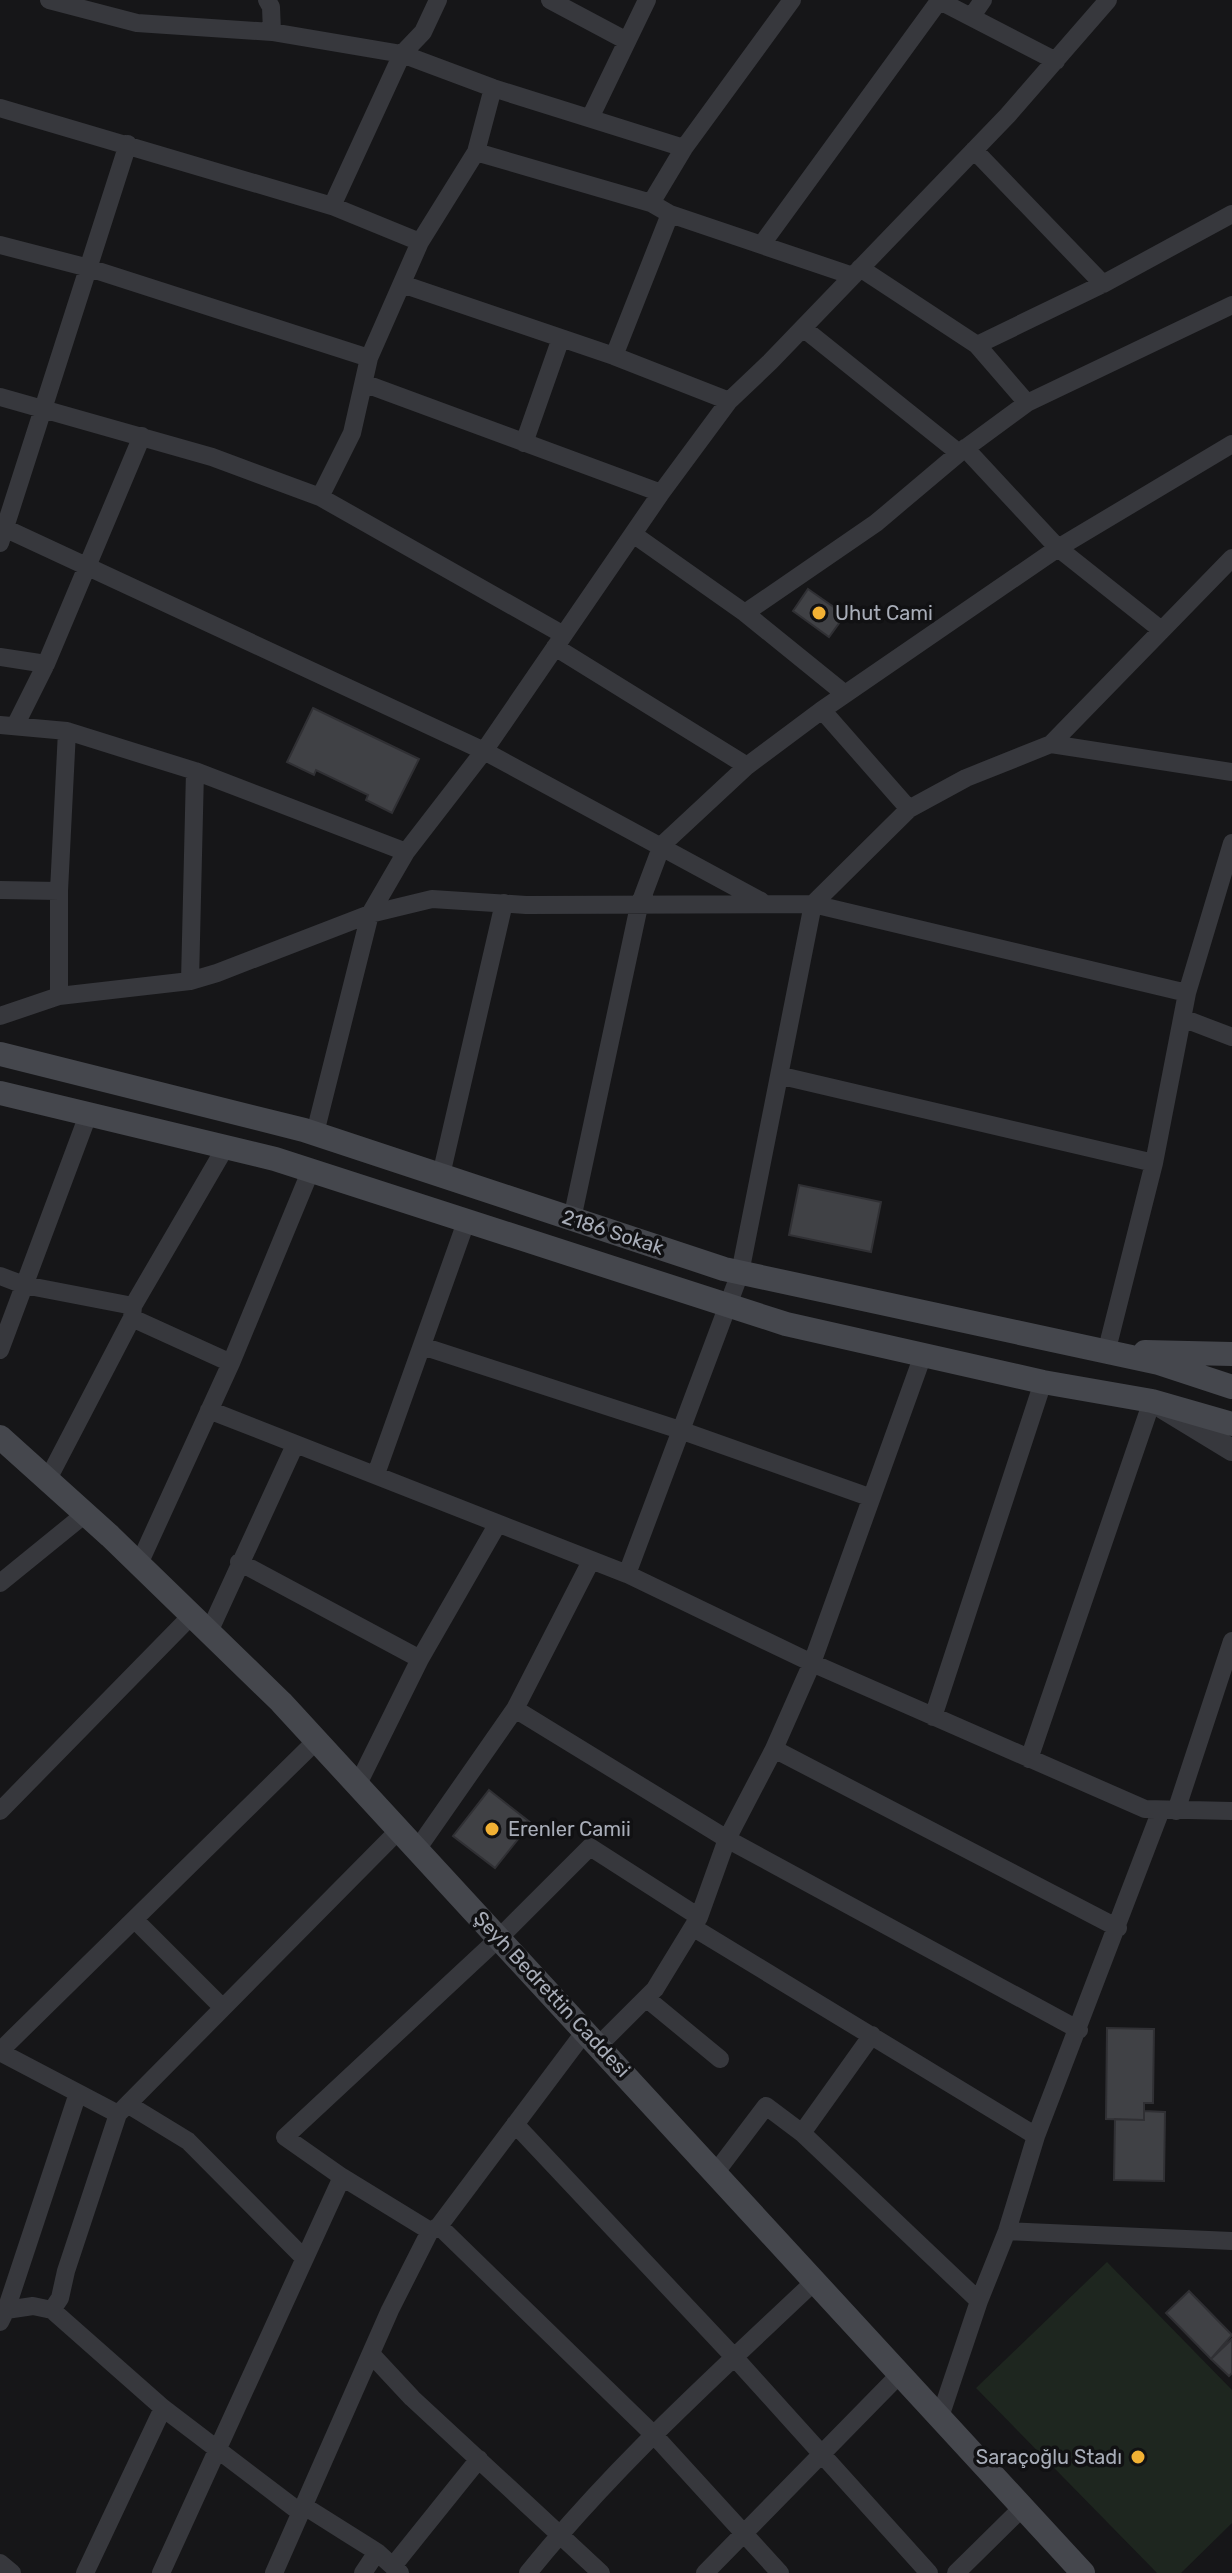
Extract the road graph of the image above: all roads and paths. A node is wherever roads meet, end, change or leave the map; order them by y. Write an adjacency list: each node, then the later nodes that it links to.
1 (49, 0): 11 (street)
2 (267, 0): 11 (street)
3 (438, 0): 13 (street)
4 (550, 0): 12 (street)
5 (647, 0): 12 (street)
6 (792, 0): 19 (street)
7 (939, 0): 10 (street); 27 (street)
8 (983, 0): 10 (street)
9 (1108, 0): 14 (street)
10 (972, 16): 14 (street)
11 (272, 32): 13 (street)
12 (625, 40): 17 (street)
13 (402, 54): 15 (street); 23 (street)
14 (1056, 61): 20 (street)
15 (493, 88): 17 (street); 21 (street)
16 (0, 108): 18 (street)
17 (590, 118): 19 (street)
18 (128, 144): 23 (street); 29 (street)
19 (684, 148): 22 (street)
20 (974, 150): 30 (street); 32 (street)
21 (476, 152): 22 (street); 26 (street)
22 (651, 203): 24 (street)
23 (332, 206): 26 (street)
24 (670, 214): 27 (street); 37 (street)
25 (1232, 214): 32 (street)
26 (420, 242): 31 (street)
27 (762, 244): 30 (street)
28 (0, 245): 29 (street)
29 (89, 268): 38 (street); 43 (street)
30 (856, 272): 34 (street); 36 (street)
31 (402, 284): 35 (street); 38 (street)
32 (1103, 284): 36 (street)
33 (1232, 305): 42 (street)
34 (803, 328): 41 (street); 47 (street)
35 (561, 338): 37 (street); 45 (street)
36 (977, 345): 42 (street)
37 (614, 356): 41 (street)
38 (369, 358): 39 (street)
39 (366, 384): 45 (street); 49 (street)
40 (0, 397): 43 (street)
41 (729, 401): 48 (street)
42 (1027, 403): 47 (street)
43 (44, 409): 44 (street); 50 (street)
44 (142, 436): 49 (street); 54 (street)
45 (524, 443): 48 (street)
46 (1232, 444): 52 (street)
47 (962, 450): 52 (street); 55 (street)
48 (661, 493): 51 (street)
49 (320, 497): 57 (street)
50 (2, 532): 54 (street)
51 (633, 534): 55 (street); 57 (street)
52 (1058, 548): 56 (street); 60 (street)
53 (1232, 558): 56 (street)
54 (85, 567): 59 (street); 65 (street)
55 (745, 613): 60 (street)
56 (1160, 629): 64 (street)
57 (558, 640): 65 (street); 66 (street)
58 (0, 657): 59 (street)
59 (46, 664): 62 (street)
60 (845, 694): 61 (street)
61 (822, 710): 66 (street); 69 (street)
62 (8, 725): 63 (street)
63 (67, 731): 67 (street); 74 (street)
64 (1051, 744): 68 (street); 69 (street)
65 (484, 751): 71 (street); 72 (street)
66 (747, 766): 71 (street)
67 (195, 771): 72 (street); 80 (street)
68 (1232, 772)
69 (909, 809): 77 (street)
70 (1232, 843): 81 (street)
71 (662, 845): 76 (street); 78 (street)
72 (406, 852): 79 (street)
73 (0, 890): 74 (street)
74 (59, 891): 82 (street)
75 (504, 903): 78 (street); 79 (street); 94 (street)
76 (763, 903): 77 (street); 78 (street)
77 (813, 904): 81 (street); 87 (street)
78 (639, 906): 95 (street)
79 (370, 914): 80 (street); 90 (street)
80 (190, 981): 82 (street)
81 (1187, 993): 84 (street)
82 (59, 996): 83 (street)
83 (0, 1016)
84 (1185, 1019): 85 (street); 92 (street)
85 (1232, 1037)
86 (0, 1054): 90 (main road, 2186 Sokak)
87 (782, 1076): 92 (street); 97 (street)
88 (0, 1093): 89 (main road, 2186 Sokak)
89 (88, 1115): 91 (main road, 2186 Sokak); 99 (street)
90 (315, 1133): 94 (main road, 2186 Sokak)
91 (225, 1148): 93 (main road, 2186 Sokak); 101 (street)
92 (1154, 1163): 104 (street)
93 (310, 1172): 96 (main road, 2186 Sokak); 107 (street)
94 (441, 1175): 95 (main road, 2186 Sokak)
95 (572, 1219): 97 (main road, 2186 Sokak)
96 (466, 1222): 100 (main road, 2186 Sokak); 102 (street)
97 (740, 1273): 100 (street); 104 (main road, 2186 Sokak)
98 (0, 1276): 99 (street)
99 (24, 1285): 101 (street); 103 (street)
100 (730, 1307): 106 (main road, 2186 Sokak); 113 (street)
101 (132, 1312): 107 (street); 118 (street)
102 (422, 1346): 113 (street); 117 (street)
103 (0, 1350)
104 (1106, 1353): 105 (main road); 109 (main road, 2186 Sokak)
105 (1232, 1354)
106 (923, 1355): 108 (main road, 2186 Sokak); 119 (street)
107 (231, 1363): 111 (street)
108 (1043, 1382): 110 (main road, 2186 Sokak); 132 (street)
109 (1232, 1387)
110 (1152, 1401): 112 (main road, 2186 Sokak); 116 (street); 135 (street)
111 (209, 1410): 115 (street); 124 (street)
112 (1232, 1424)
113 (680, 1430): 119 (street); 125 (street)
114 (0, 1437): 118 (main road, Şeyh Bedrettin Caddesi)
115 (295, 1445): 117 (street); 123 (street)
116 (1232, 1450)
117 (376, 1474): 121 (street)
118 (48, 1479): 120 (main road, Şeyh Bedrettin Caddesi)
119 (869, 1497): 130 (street)
120 (85, 1514): 124 (main road, Şeyh Bedrettin Caddesi); 126 (street)
121 (497, 1525): 122 (street); 129 (street)
122 (591, 1561): 125 (street); 131 (street)
123 (239, 1562): 127 (street); 129 (street)
124 (139, 1564): 127 (main road, Şeyh Bedrettin Caddesi)
125 (627, 1574): 130 (street)
126 (0, 1583)
127 (201, 1623): 133 (main road, Şeyh Bedrettin Caddesi); 138 (street)
128 (1232, 1641): 137 (street)
129 (420, 1659): 136 (street)
130 (812, 1663): 132 (street); 134 (street)
131 (515, 1709): 141 (street); 142 (street)
132 (933, 1717): 135 (street)
133 (317, 1740): 136 (main road, Şeyh Bedrettin Caddesi); 143 (street)
134 (774, 1749): 141 (street); 145 (street)
135 (1029, 1759): 137 (street)
136 (358, 1784): 140 (main road, Şeyh Bedrettin Caddesi)
137 (1168, 1810): 139 (street); 145 (street)
138 (0, 1811)
139 (1232, 1811)
140 (400, 1829): 142 (main road, Şeyh Bedrettin Caddesi); 148 (street)
141 (727, 1839): 144 (street); 149 (street)
142 (418, 1848): 146 (main road, Şeyh Bedrettin Caddesi)
143 (136, 1921): 148 (street); 152 (street)
144 (696, 1923): 146 (street); 147 (street); 150 (street)
145 (1118, 1928): 149 (street)
146 (500, 1937): 151 (main road, Şeyh Bedrettin Caddesi); 160 (street)
147 (646, 1998): 151 (street); 153 (street)
148 (221, 2006): 155 (street)
149 (1079, 2030): 158 (street)
150 (872, 2035): 157 (street); 158 (street)
151 (592, 2038): 156 (street); 159 (main road, Şeyh Bedrettin Caddesi)
152 (0, 2052): 154 (street)
153 (720, 2059)
154 (78, 2093): 155 (street); 168 (street)
155 (123, 2109): 164 (street); 167 (street)
156 (515, 2124): 161 (street); 170 (street)
157 (802, 2133): 159 (street); 166 (street)
158 (1036, 2136): 162 (street)
159 (716, 2172): 165 (main road, Şeyh Bedrettin Caddesi)
160 (342, 2177): 161 (street); 164 (street)
161 (434, 2229): 169 (street); 174 (street)
162 (1007, 2231): 163 (street); 166 (street)
163 (1232, 2241)
164 (304, 2258): 175 (street)
165 (816, 2280): 170 (street); 171 (main road, Şeyh Bedrettin Caddesi)
166 (979, 2301): 173 (street)
167 (52, 2310): 168 (street); 172 (street)
168 (3, 2316)
169 (371, 2354): 177 (street); 179 (street)
170 (735, 2358): 174 (street); 176 (street)
171 (901, 2373): 173 (main road, Şeyh Bedrettin Caddesi); 176 (street)
172 (163, 2408): 175 (street); 186 (street)
173 (940, 2417): 178 (main road, Şeyh Bedrettin Caddesi)
174 (654, 2435): 180 (street); 181 (street)
175 (215, 2449): 179 (street); 187 (street)
176 (820, 2455): 180 (street); 194 (street)
177 (479, 2459): 181 (street); 184 (street)
178 (1022, 2508): 195 (street); 196 (main road, Şeyh Bedrettin Caddesi)
179 (303, 2510): 182 (street); 188 (street)
180 (742, 2531): 192 (street); 193 (street)
181 (558, 2535): 190 (street); 191 (street)
182 (377, 2552): 184 (street); 189 (street)
183 (0, 2563): 185 (street)
184 (397, 2570)
185 (12, 2573)
186 (85, 2573)
187 (161, 2573)
188 (274, 2573)
189 (363, 2573)
190 (528, 2573)
191 (601, 2573)
192 (705, 2573)
193 (780, 2573)
194 (929, 2573)
195 (956, 2573)
196 (1083, 2573)

